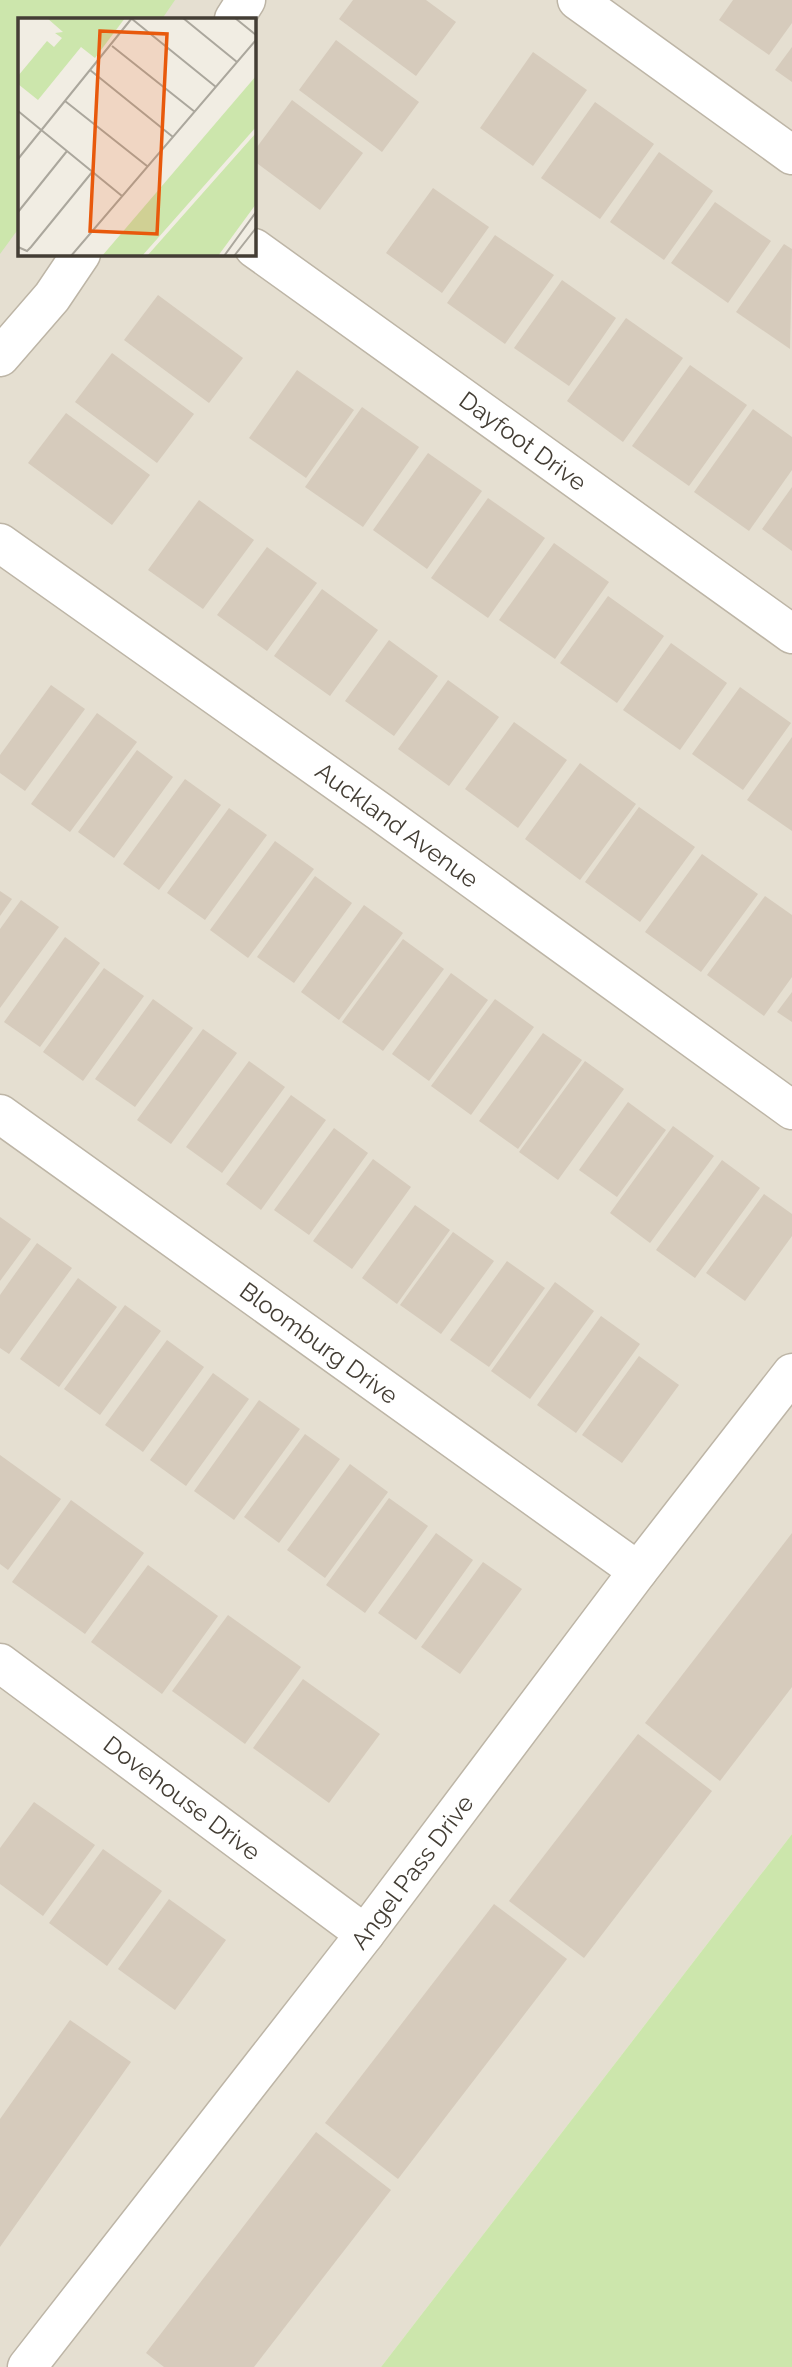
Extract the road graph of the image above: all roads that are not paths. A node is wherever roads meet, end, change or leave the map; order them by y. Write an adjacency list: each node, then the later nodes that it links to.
1 (246, 0): 3 (street)
2 (577, 0): 4 (street)
3 (235, 18)
4 (792, 155)
5 (256, 249): 9 (street, Dayfoot Drive)
6 (80, 256): 7 (street)
7 (0, 357)
8 (0, 542): 10 (street, Auckland Avenue)
9 (792, 634)
10 (792, 1110)
11 (0, 1114): 13 (street, Bloomburg Drive)
12 (792, 1373): 13 (street, Angel Pass Drive)
13 (638, 1571): 15 (street, Angel Pass Drive)
14 (0, 1663): 15 (street, Dovehouse Drive)
15 (365, 1934): 16 (street, Angel Pass Drive)
16 (27, 2367)

